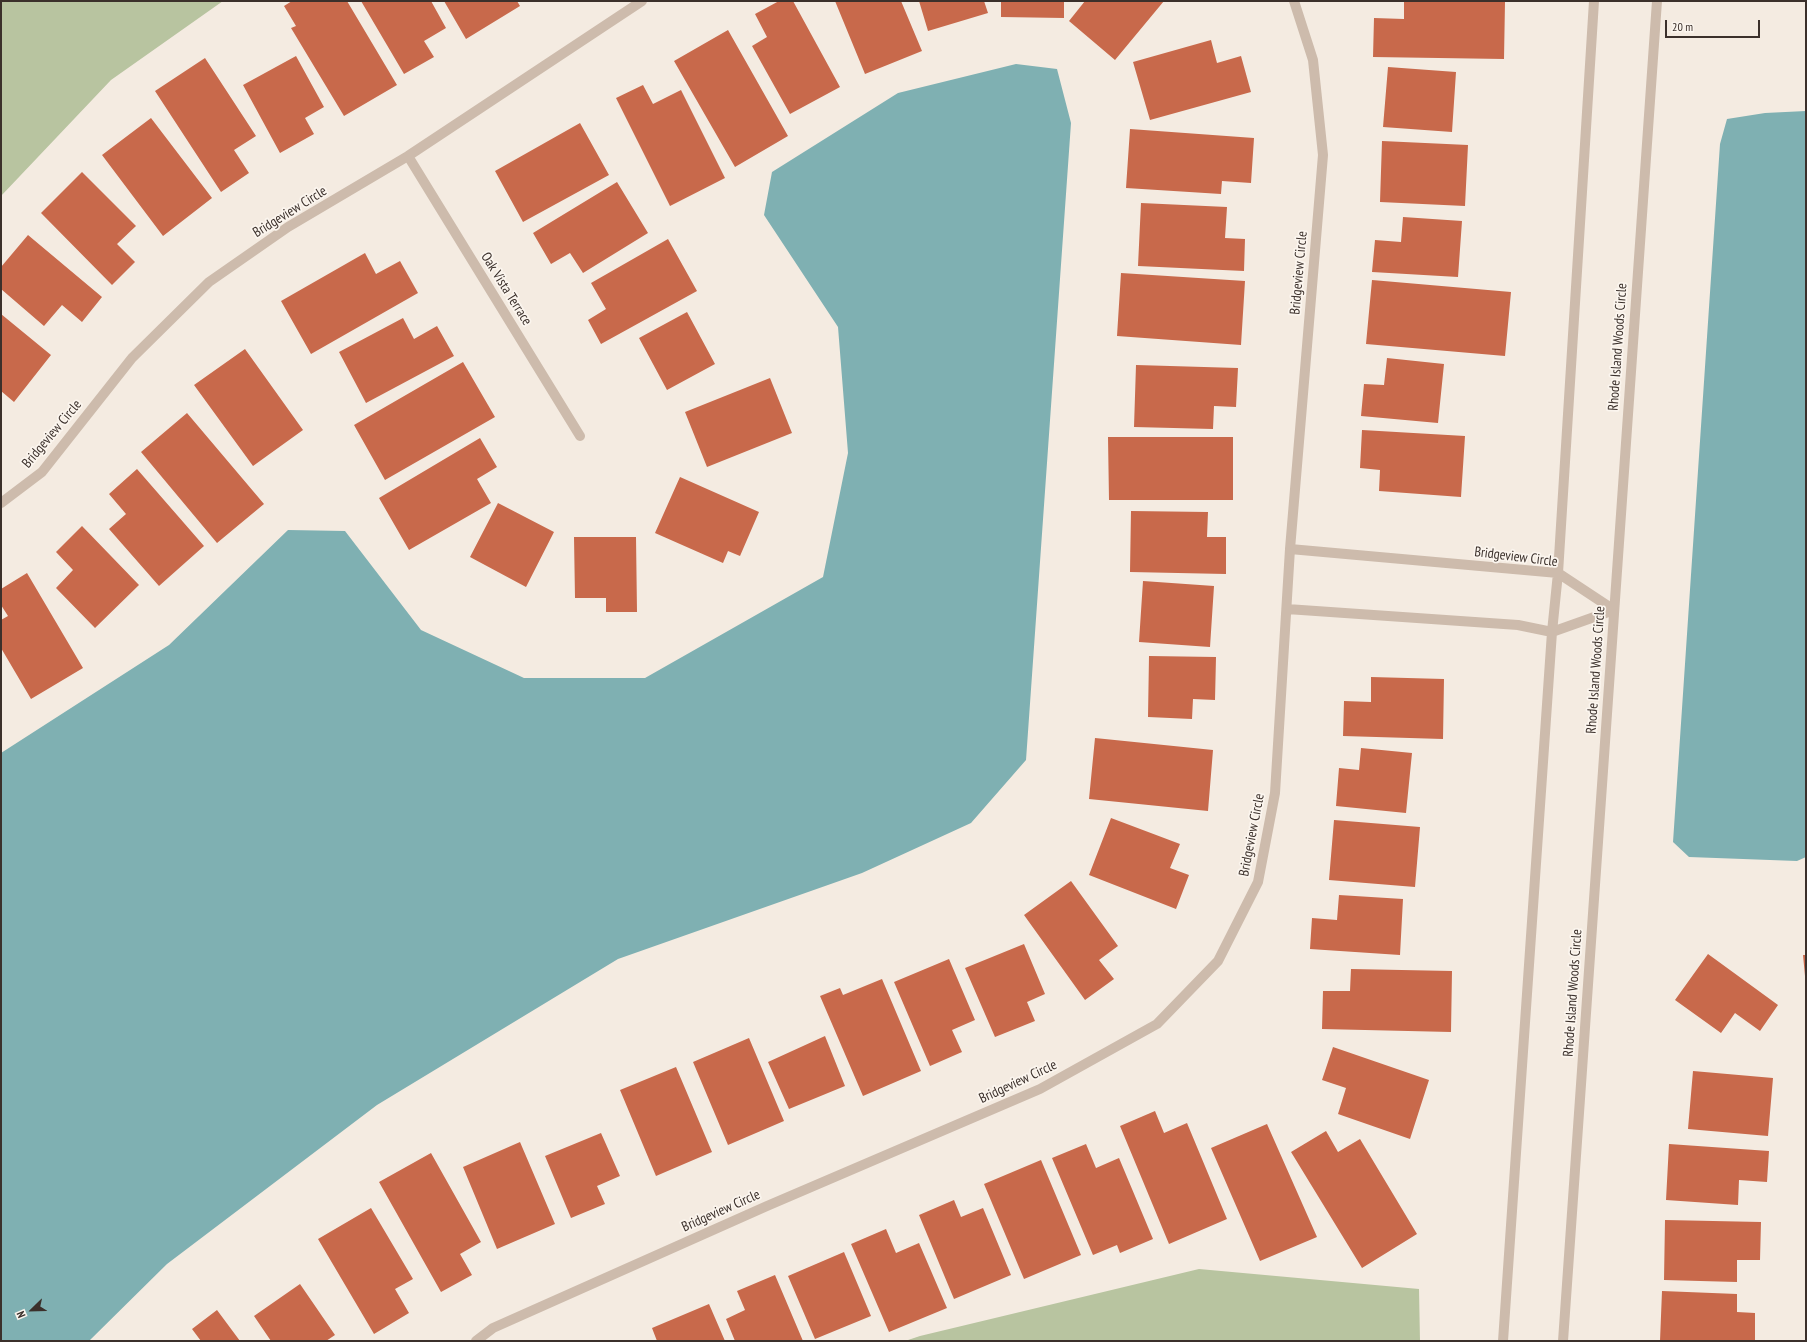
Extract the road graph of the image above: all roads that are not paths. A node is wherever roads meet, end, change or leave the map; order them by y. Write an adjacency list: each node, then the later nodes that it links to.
1 (642, 1): 5 (street, Bridgeview Circle)
2 (1294, 1): 8 (street, Bridgeview Circle)
3 (1594, 1): 9 (street)
4 (1657, 1): 11 (street, Rhode Island Woods Circle)
5 (408, 156): 6 (street, Oak Vista Terrace); 7 (street, Bridgeview Circle)
6 (580, 436)
7 (1, 503)
8 (1290, 549): 9 (street, Bridgeview Circle); 10 (street, Bridgeview Circle)
9 (1558, 573): 11 (street, Bridgeview Circle); 12 (street)
10 (1287, 609): 12 (street); 13 (street, Bridgeview Circle)
11 (1614, 610): 12 (street); 15 (street, Rhode Island Woods Circle)
12 (1552, 632): 14 (street)
13 (476, 1341)
14 (1503, 1341)
15 (1563, 1341)

